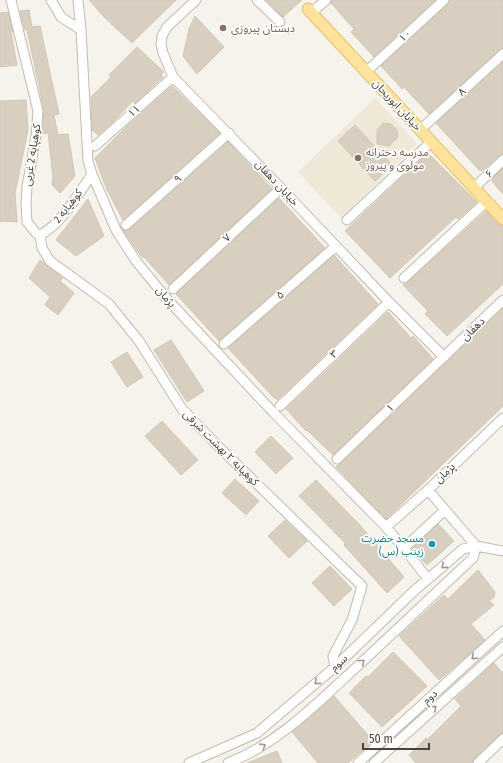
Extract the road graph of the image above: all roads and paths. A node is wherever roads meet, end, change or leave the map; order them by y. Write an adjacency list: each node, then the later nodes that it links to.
1 (11, 0): 27 (street, کوهپایه 2 غربی)
2 (51, 0): 11 (street)
3 (78, 0): 11 (street, پژمان)
4 (196, 0): 14 (street, خیابان دهقان)
5 (257, 0): 10 (street)
6 (318, 0): 9 (street)
7 (326, 0): 9 (street)
8 (444, 0): 13 (street, ۱۰)
9 (310, 11): 13 (main road, خیابان ابوریحان)
10 (280, 22)
11 (81, 30): 20 (street, پژمان)
12 (503, 54): 15 (street, ۸)
13 (366, 72): 15 (main road, خیابان ابوریحان)
14 (173, 77): 16 (street, خیابان دهقان); 18 (street, ۱۱)
15 (420, 130): 17 (main road, خیابان ابوریحان)
16 (229, 133): 21 (street, خیابان دهقان); 26 (street, ۹)
17 (431, 142): 22 (main road, خیابان ابوریحان); 25 (street)
18 (95, 146)
19 (503, 160): 22 (street, ۶)
20 (92, 174): 27 (street, کوهپایه 2); 40 (street, پژمان)
21 (282, 188): 28 (street, خیابان دهقان); 30 (street, ۷)
22 (474, 188): 23 (main road, خیابان ابوریحان)
23 (487, 201): 24 (main road, خیابان ابوریحان); 29 (street)
24 (502, 215)
25 (347, 220)
26 (126, 225)
27 (40, 235): 47 (street, کوهپایه ۲ بهشت شرقی)
28 (336, 246): 32 (street, خیابان دهقان); 33 (street, ۵)
29 (404, 278)
30 (173, 289)
31 (503, 300): 34 (street, دهقان)
32 (389, 302): 34 (street, خیابان دهقان); 35 (street, ۳)
33 (224, 344)
34 (444, 358): 37 (street, ۱)
35 (280, 406)
36 (503, 418): 38 (street, پژمان)
37 (337, 459)
38 (428, 490): 39 (street); 40 (street, پژمان)
39 (445, 510): 41 (street); 42 (street)
40 (386, 527): 42 (street, پژمان)
41 (476, 546): 43 (street); 44 (street, سوم, one-way to 44); 50 (street, سوم, one-way to 41)
42 (404, 548): 44 (street, پژمان)
43 (503, 551)
44 (428, 579): 47 (street, سوم)
45 (503, 631): 51 (street, دوم, one-way to 51)
46 (503, 646): 52 (street, دوم, one-way to 46)
47 (335, 667): 49 (street, سوم, one-way to 49)
48 (503, 739): 53 (street)
49 (190, 763)
50 (228, 763)
51 (358, 763)
52 (374, 763)
53 (478, 763)

